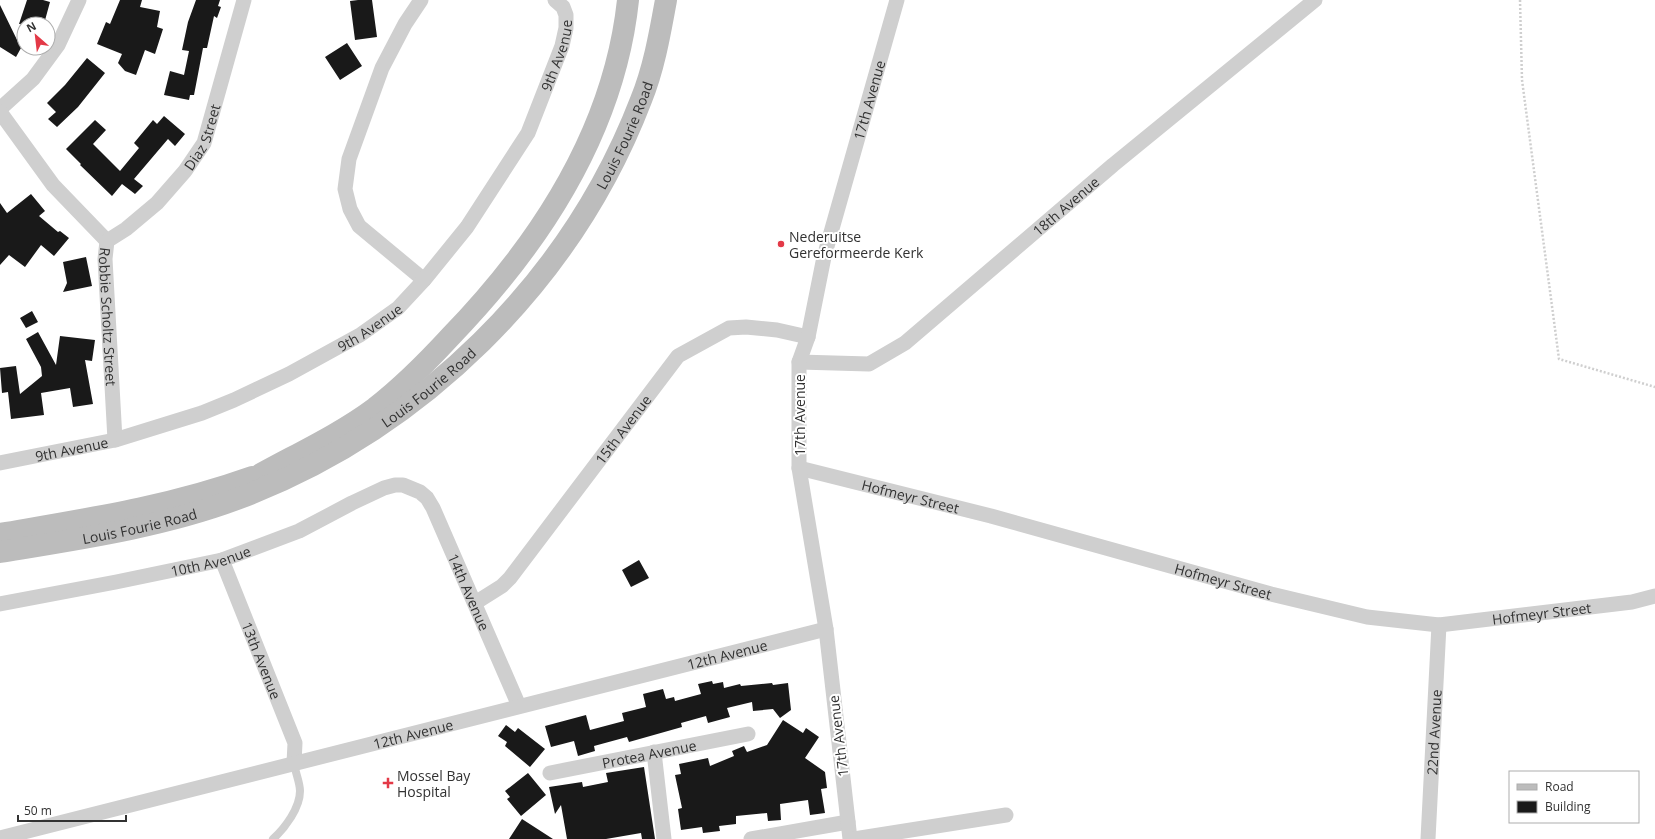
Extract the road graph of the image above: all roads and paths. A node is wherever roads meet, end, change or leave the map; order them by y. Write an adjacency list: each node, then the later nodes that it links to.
1 (79, 0): 12 (street)
2 (244, 0): 14 (street, Diaz Street)
3 (421, 0): 15 (street)
4 (555, 0): 15 (street, 9th Avenue)
5 (628, 0): 22 (main road)
6 (665, 0): 11 (main road, Louis Fourie Road); 22 (main road, Louis Fourie Road)
7 (675, 0): 11 (main road)
8 (897, 0): 16 (street, 17th Avenue)
9 (1316, 0): 17 (street, 18th Avenue)
10 (1520, 0): 18 (path)
11 (642, 98): 25 (main road, Louis Fourie Road)
12 (0, 109)
13 (0, 112): 14 (street, Robbie Scholtz Street)
14 (107, 241): 19 (street, Robbie Scholtz Street)
15 (424, 280): 19 (street, 9th Avenue)
16 (808, 337): 17 (street, 17th Avenue); 28 (street, 15th Avenue)
17 (799, 362): 21 (street, 17th Avenue)
18 (1655, 387)
19 (115, 440): 20 (street, 9th Avenue)
20 (0, 463)
21 (799, 468): 30 (street, Hofmeyr Street); 31 (street, 17th Avenue)
22 (261, 474): 24 (main road, Louis Fourie Road)
23 (408, 486): 26 (street, 10th Avenue); 28 (street, 14th Avenue)
24 (0, 534)
25 (0, 552)
26 (222, 560): 29 (street, 10th Avenue); 35 (street, 13th Avenue)
27 (1655, 596): 30 (street, Hofmeyr Street)
28 (475, 603): 32 (street, 14th Avenue)
29 (0, 604)
30 (1439, 625): 45 (street, 22nd Avenue)
31 (826, 629): 32 (street, 12th Avenue); 38 (street, 17th Avenue)
32 (519, 706): 35 (street, 12th Avenue)
33 (748, 734): 34 (street, Protea Avenue)
34 (654, 752): 36 (street, Protea Avenue); 41 (street)
35 (294, 763): 39 (street, 12th Avenue); 40 (lane)
36 (550, 773)
37 (1006, 815): 44 (street)
38 (848, 822): 42 (street); 43 (street, 17th Avenue)
39 (2, 838)
40 (273, 839)
41 (664, 839)
42 (751, 839)
43 (850, 839)
44 (854, 839)
45 (1428, 839)

